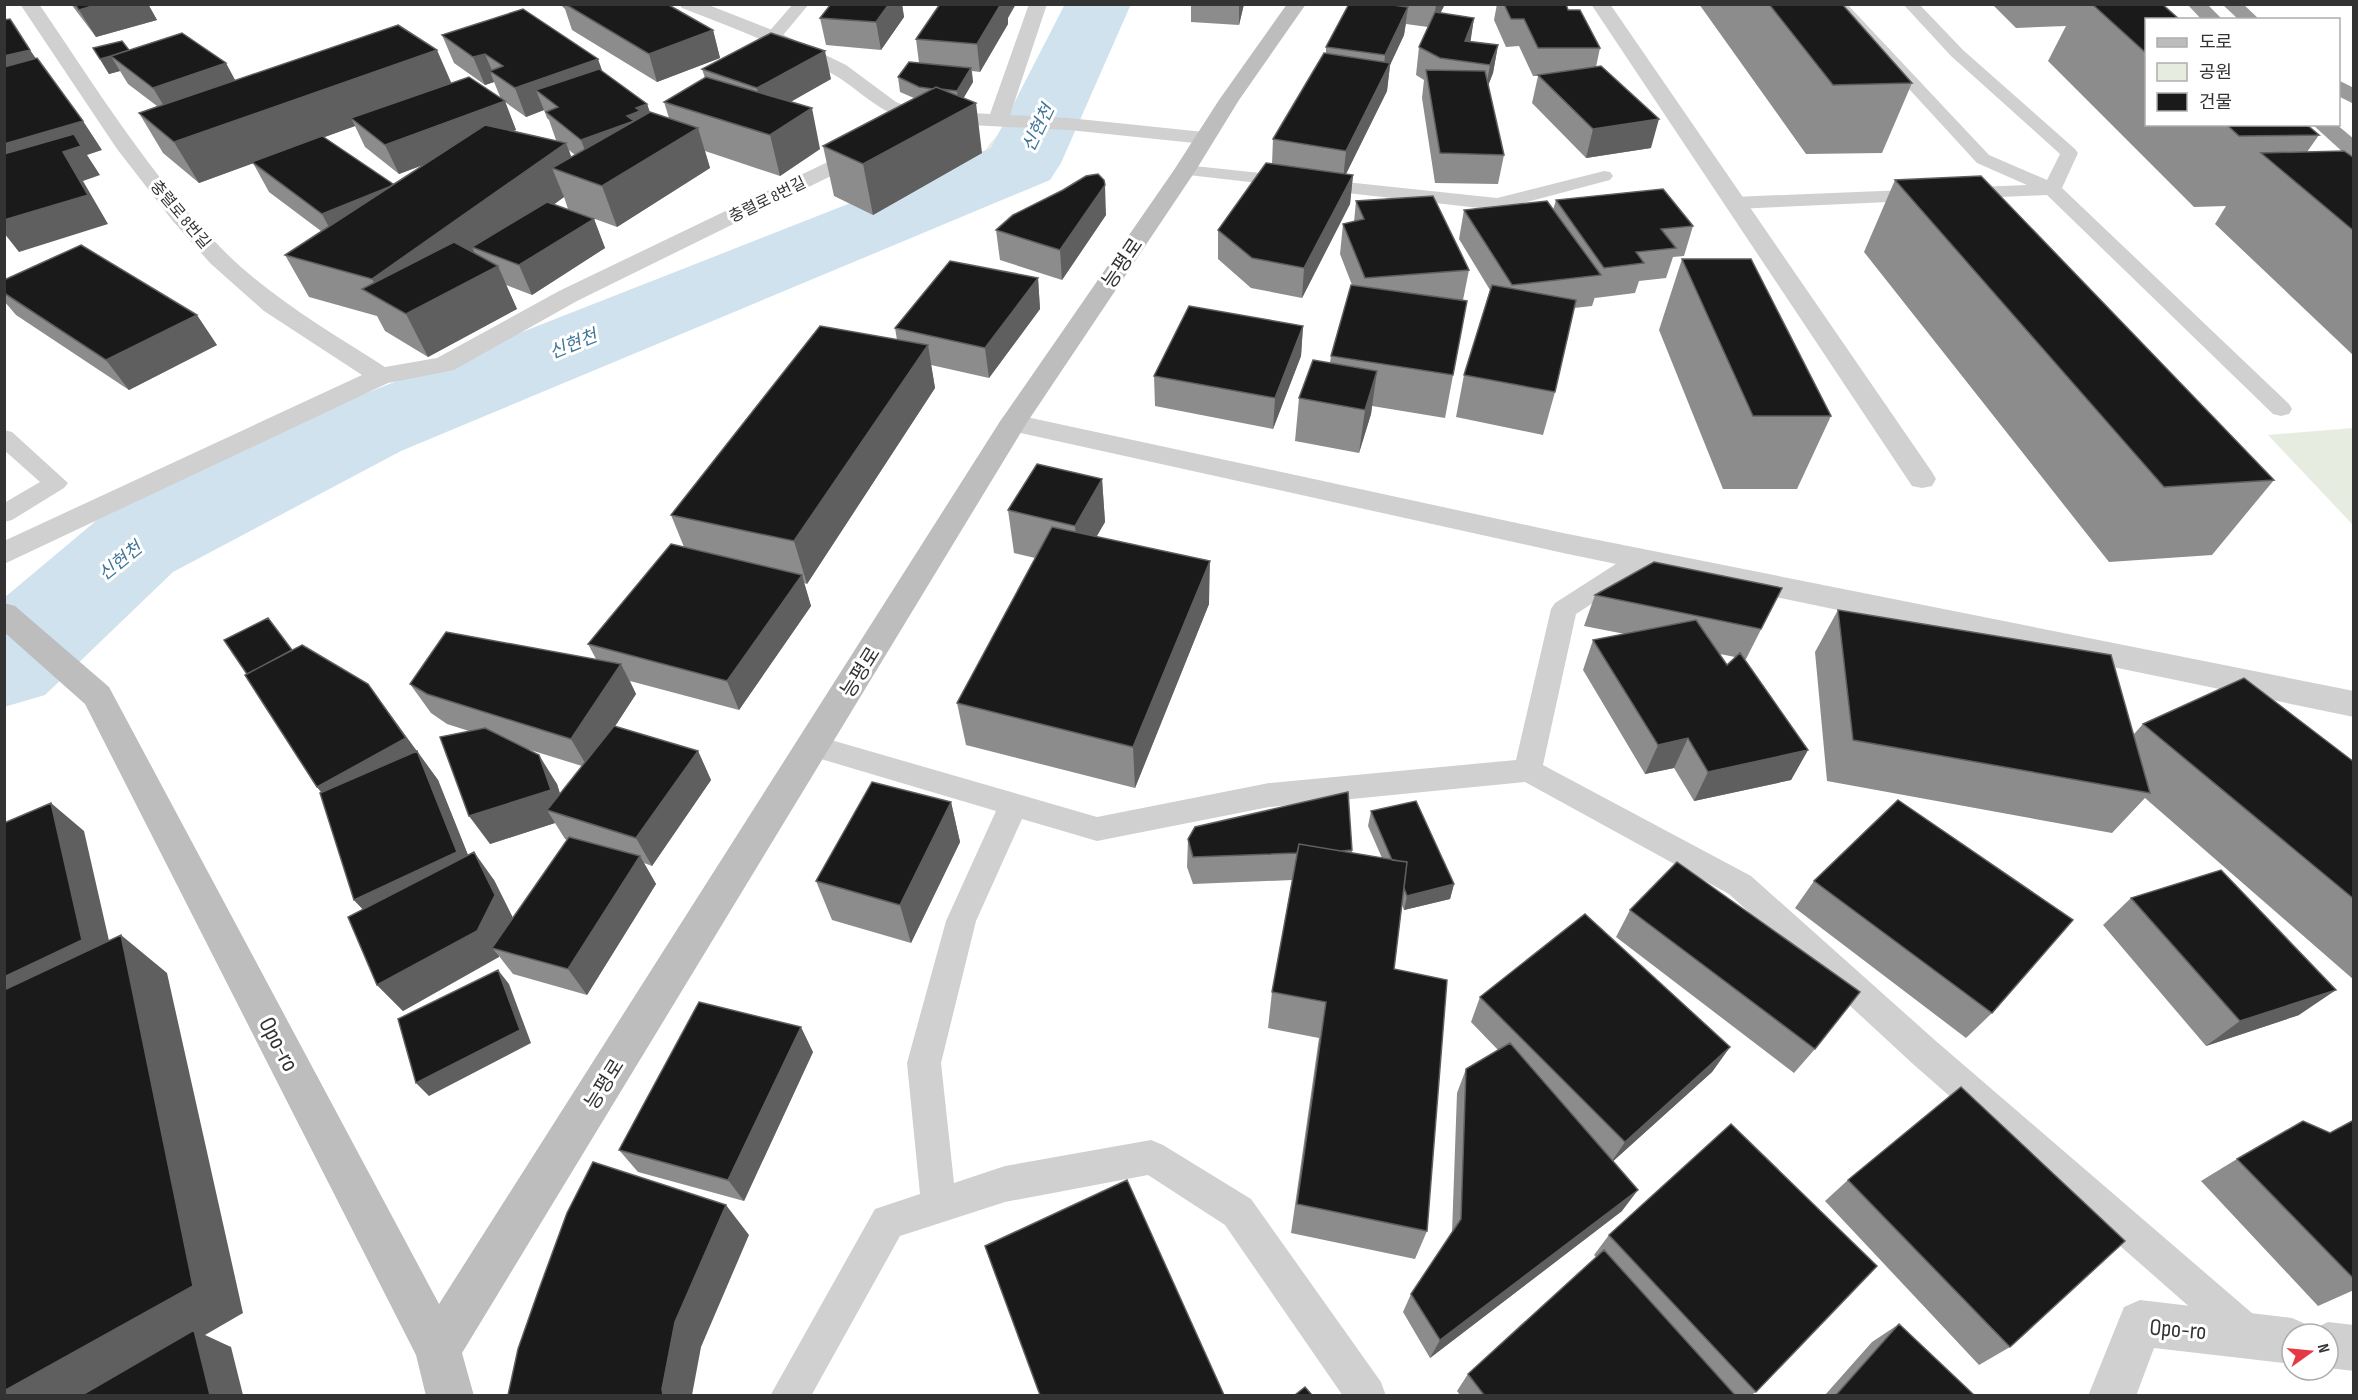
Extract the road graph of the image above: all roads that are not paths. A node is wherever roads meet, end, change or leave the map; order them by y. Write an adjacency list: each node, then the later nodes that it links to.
1 (29, 4): 27 (street, 충렬로 8번길)
2 (688, 4): 9 (street)
3 (802, 4): 9 (lane)
4 (1038, 4): 16 (street)
5 (1297, 4): 19 (main road, 능평로)
6 (1600, 4): 24 (street)
7 (1838, 4): 23 (lane)
8 (1910, 4): 23 (lane)
9 (773, 37): 14 (street)
10 (2340, 74): 11 (highway)
11 (2354, 83)
12 (2340, 88): 13 (highway)
13 (2354, 98)
14 (916, 116): 16 (street); 27 (street, 충렬로 8번길)
15 (2340, 118): 18 (highway)
16 (1005, 121): 19 (street)
17 (2324, 126): 20 (highway)
18 (2354, 128)
19 (1204, 138): 21 (main road, 능평로)
20 (2354, 150)
21 (1185, 170): 25 (lane); 29 (main road, 능평로)
22 (1604, 176): 25 (lane)
23 (2052, 189): 24 (lane); 28 (lane)
24 (1734, 202): 31 (street)
25 (1497, 204): 26 (lane)
26 (1553, 207)
27 (381, 376): 33 (street, 충렬로 8번길)
28 (2281, 409)
29 (1013, 423): 34 (street); 37 (main road, 능평로)
30 (4, 437): 32 (lane)
31 (1922, 479)
32 (4, 514)
33 (4, 554)
34 (1642, 559): 36 (street); 38 (lane)
35 (4, 614): 42 (main road, Opo-ro)
36 (2354, 704)
37 (814, 746): 39 (lane); 42 (main road, 능평로)
38 (1528, 770): 39 (lane); 41 (lane)
39 (1014, 804): 40 (lane)
40 (939, 1205): 44 (lane); 45 (lane)
41 (2271, 1338): 46 (street, Opo-ro)
42 (438, 1349): 43 (main road, Opo-ro)
43 (450, 1395)
44 (789, 1395)
45 (1367, 1395)
46 (2112, 1395)

